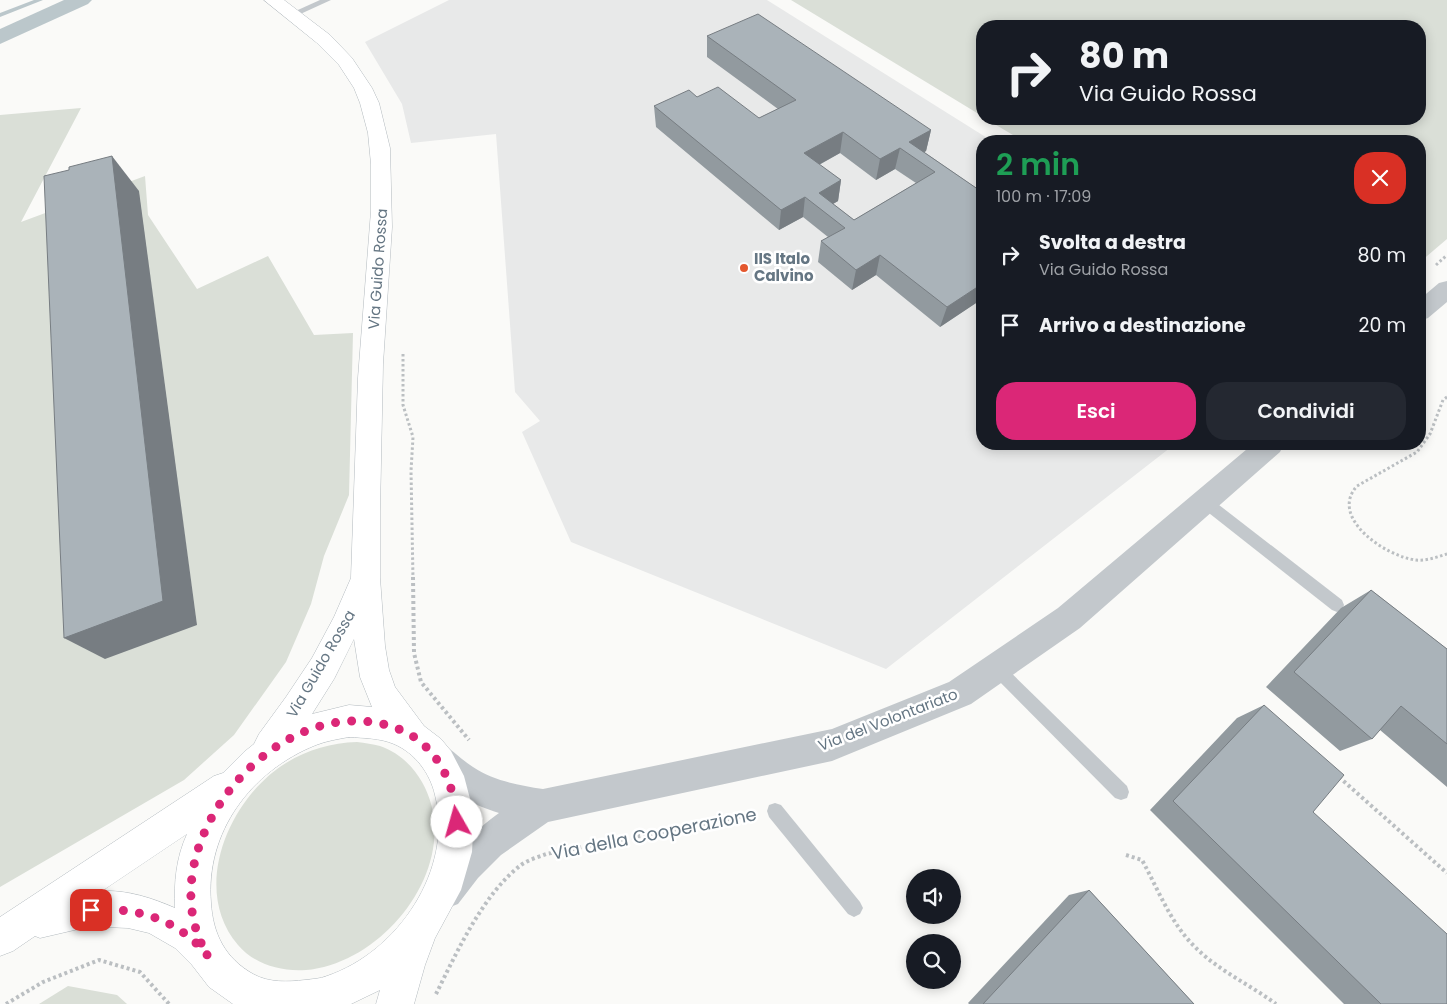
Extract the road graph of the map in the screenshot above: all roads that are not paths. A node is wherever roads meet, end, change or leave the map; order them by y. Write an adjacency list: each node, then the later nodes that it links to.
1 (327, 0): 2 (lane)
2 (283, 7): 7 (street, Via Guido Rossa)
3 (1444, 294): 4 (street)
4 (1426, 308)
5 (1264, 450): 6 (street, Via del Volontariato)
6 (1205, 502): 8 (lane); 9 (street, Via del Volontariato)
7 (365, 580): 10 (street, Via Guido Rossa); 11 (street, Via Guido Rossa)
8 (1337, 605)
9 (996, 668): 12 (lane); 13 (street, Via del Volontariato)
10 (427, 748): 11 (street); 13 (street, Via del Volontariato); 16 (street)
11 (244, 774): 17 (street, Via Guido Rossa); 18 (street)
12 (1121, 792)
13 (544, 806): 16 (street, Via del Volontariato)
14 (775, 811): 15 (lane)
15 (854, 908)
16 (429, 916): 19 (street); 20 (street)
17 (5, 935): 18 (street, Via Guido Rossa)
18 (208, 956): 19 (street)
19 (259, 997)
20 (395, 1004)

